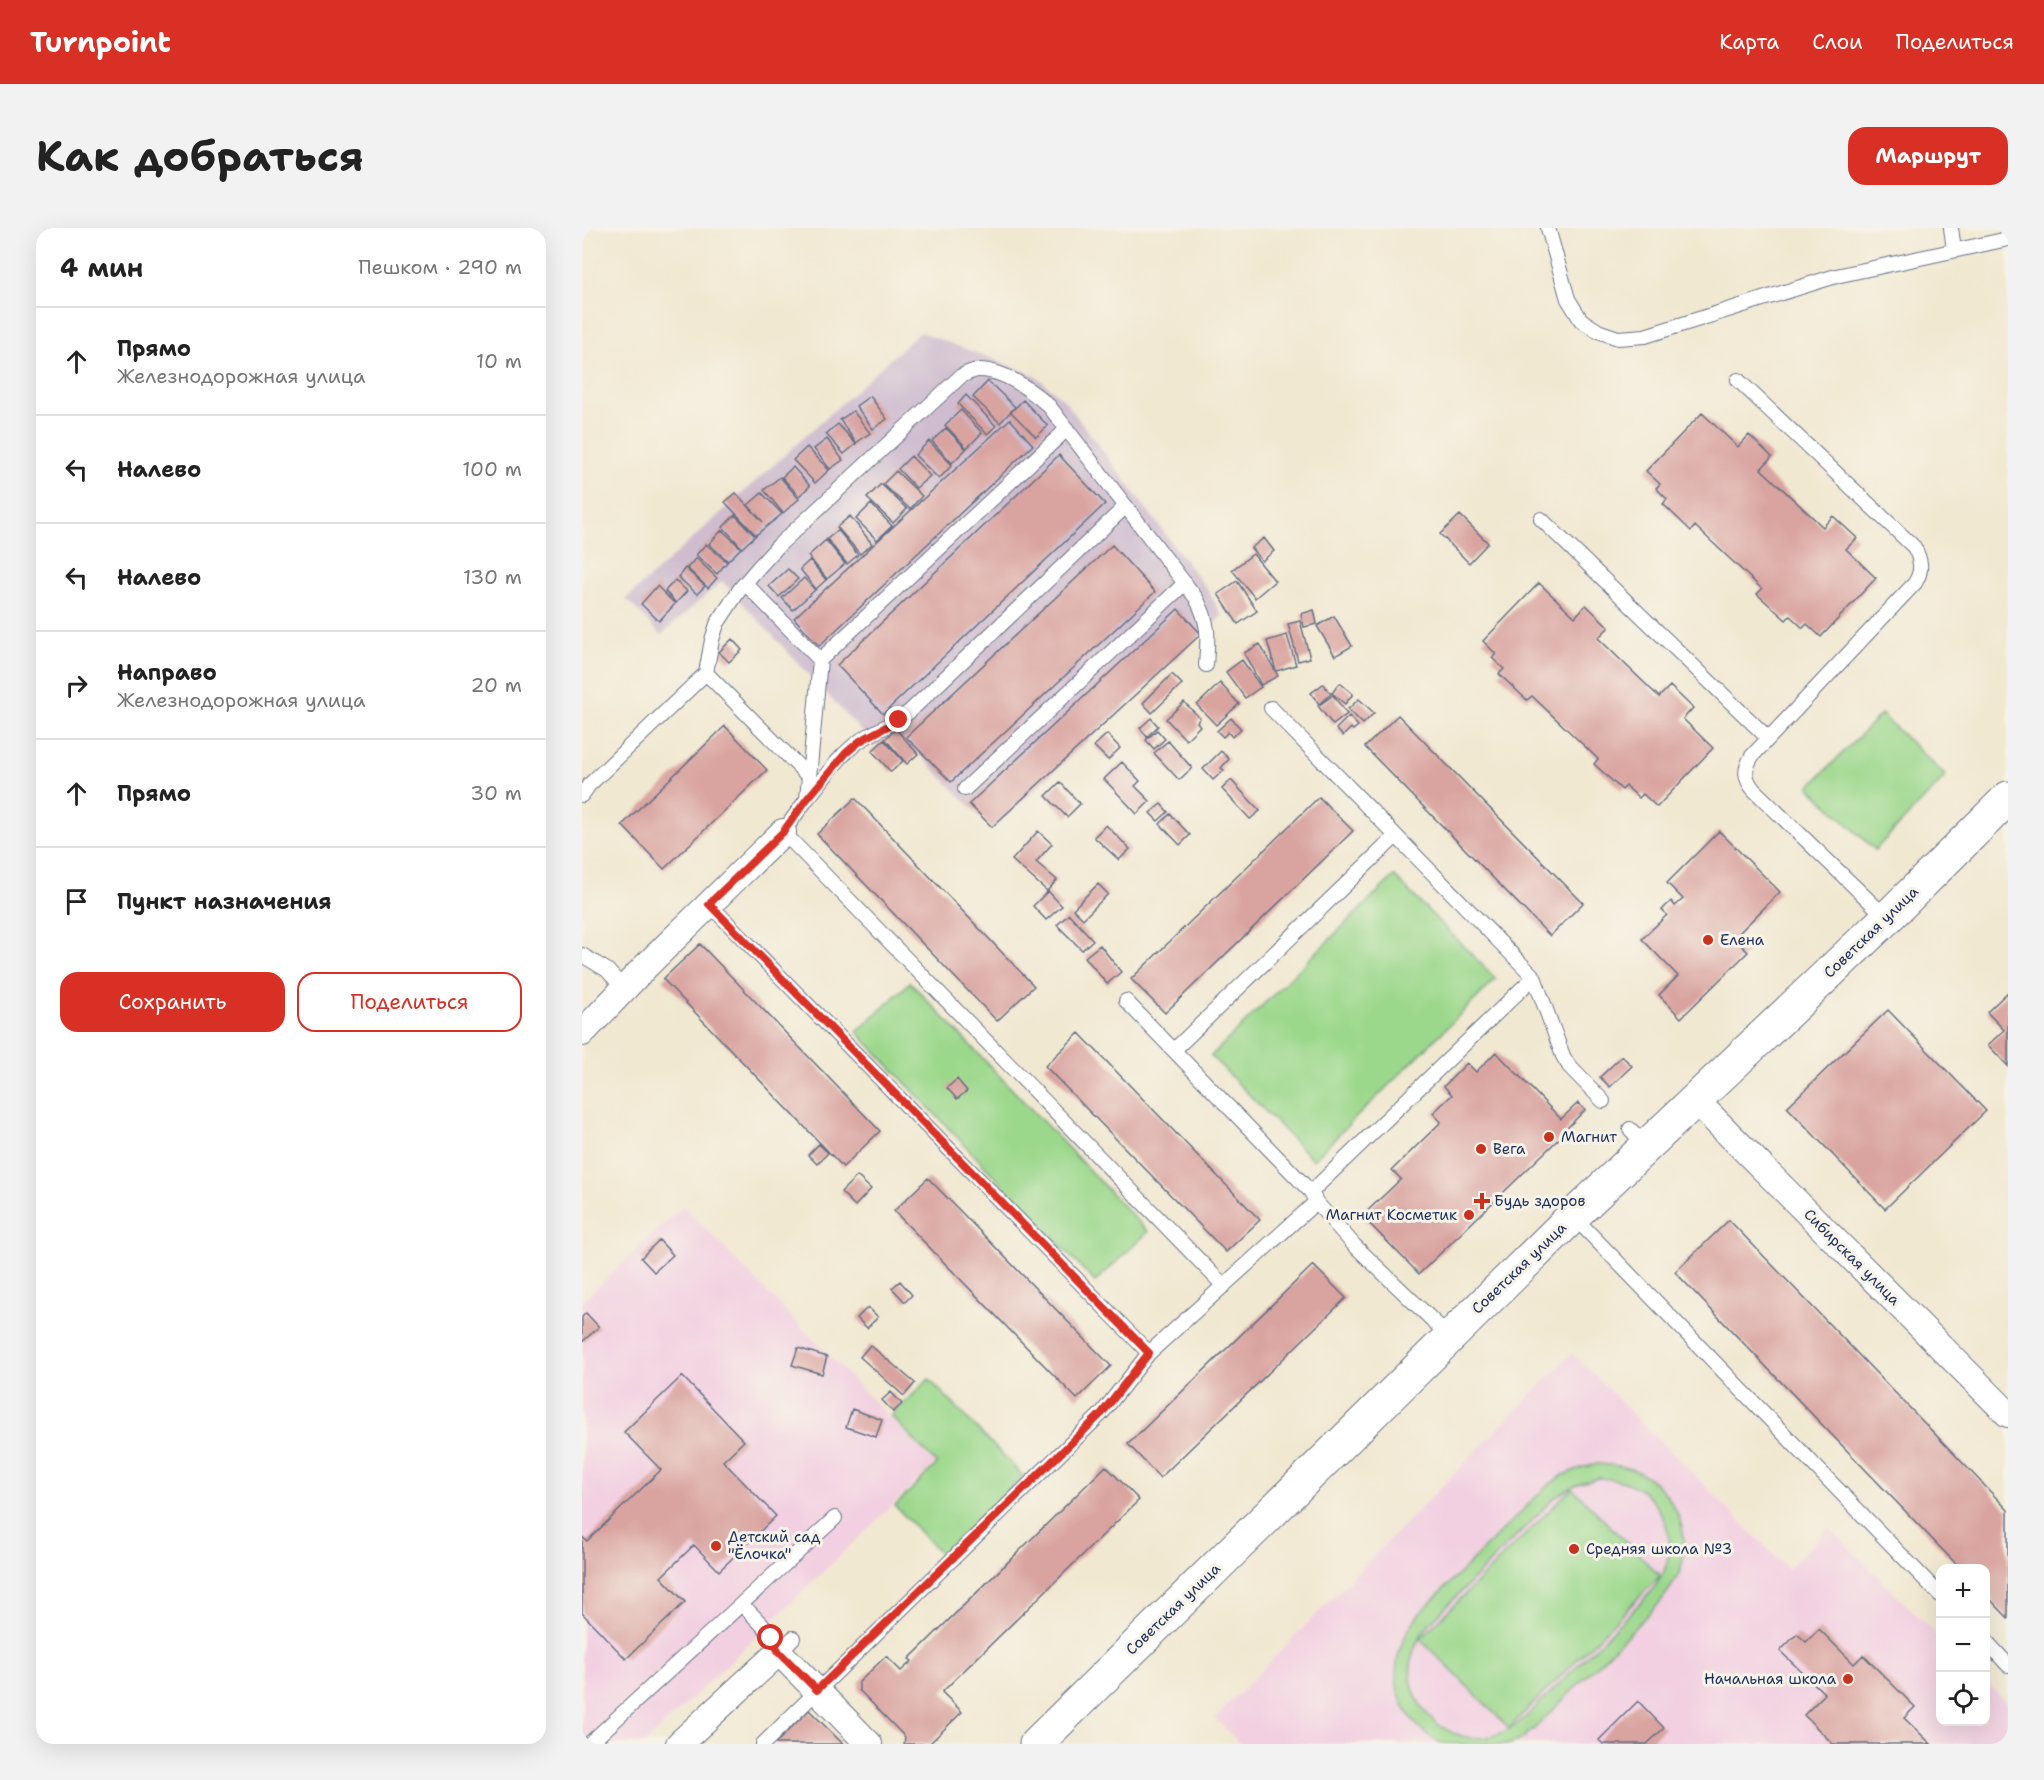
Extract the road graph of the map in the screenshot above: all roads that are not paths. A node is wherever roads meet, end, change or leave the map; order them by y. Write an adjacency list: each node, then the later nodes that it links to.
1 (1548, 228): 4 (lane)
2 (1951, 228): 4 (lane)
3 (2008, 239): 4 (lane)
4 (1954, 250)
5 (1738, 380): 15 (lane)
6 (1067, 429): 7 (lane); 9 (lane); 11 (lane)
7 (1126, 506): 10 (lane); 20 (lane)
8 (1541, 519): 15 (lane)
9 (745, 582): 11 (lane); 13 (lane)
10 (1185, 582): 12 (lane); 17 (lane)
11 (820, 660): 16 (lane)
12 (1206, 665)
13 (706, 673): 16 (lane); 18 (lane)
14 (1270, 708): 22 (lane)
15 (1768, 738): 24 (lane)
16 (809, 777): 20 (lane)
17 (965, 789)
18 (582, 795)
19 (2008, 798): 24 (street, Советская улица)
20 (807, 799): 21 (lane)
21 (783, 832): 23 (street); 36 (lane)
22 (1396, 836): 27 (lane); 31 (lane)
23 (709, 904): 28 (street); 38 (lane)
24 (1887, 918): 32 (street, Советская улица)
25 (582, 955): 26 (lane)
26 (589, 962): 28 (lane)
27 (1534, 977): 33 (lane); 34 (lane)
28 (624, 989): 30 (street)
29 (1126, 1001): 31 (lane)
30 (582, 1034)
31 (1174, 1050): 34 (lane)
32 (1695, 1100): 35 (street, Советская улица); 39 (street, Сибирская улица)
33 (1603, 1101)
34 (1314, 1197): 36 (lane); 37 (lane)
35 (1573, 1216): 37 (street, Советская улица); 41 (lane)
36 (1224, 1286): 38 (lane)
37 (1449, 1336): 51 (street, Советская улица)
38 (1149, 1353): 46 (lane)
39 (2003, 1399)
40 (835, 1518): 42 (lane)
41 (1936, 1590)
42 (742, 1604): 43 (lane); 47 (lane)
43 (786, 1645): 46 (street); 48 (street)
44 (1990, 1645): 45 (lane)
45 (2008, 1665)
46 (817, 1690): 49 (lane); 50 (street)
47 (589, 1744)
48 (679, 1744)
49 (763, 1744)
50 (868, 1744)
51 (1036, 1744)

